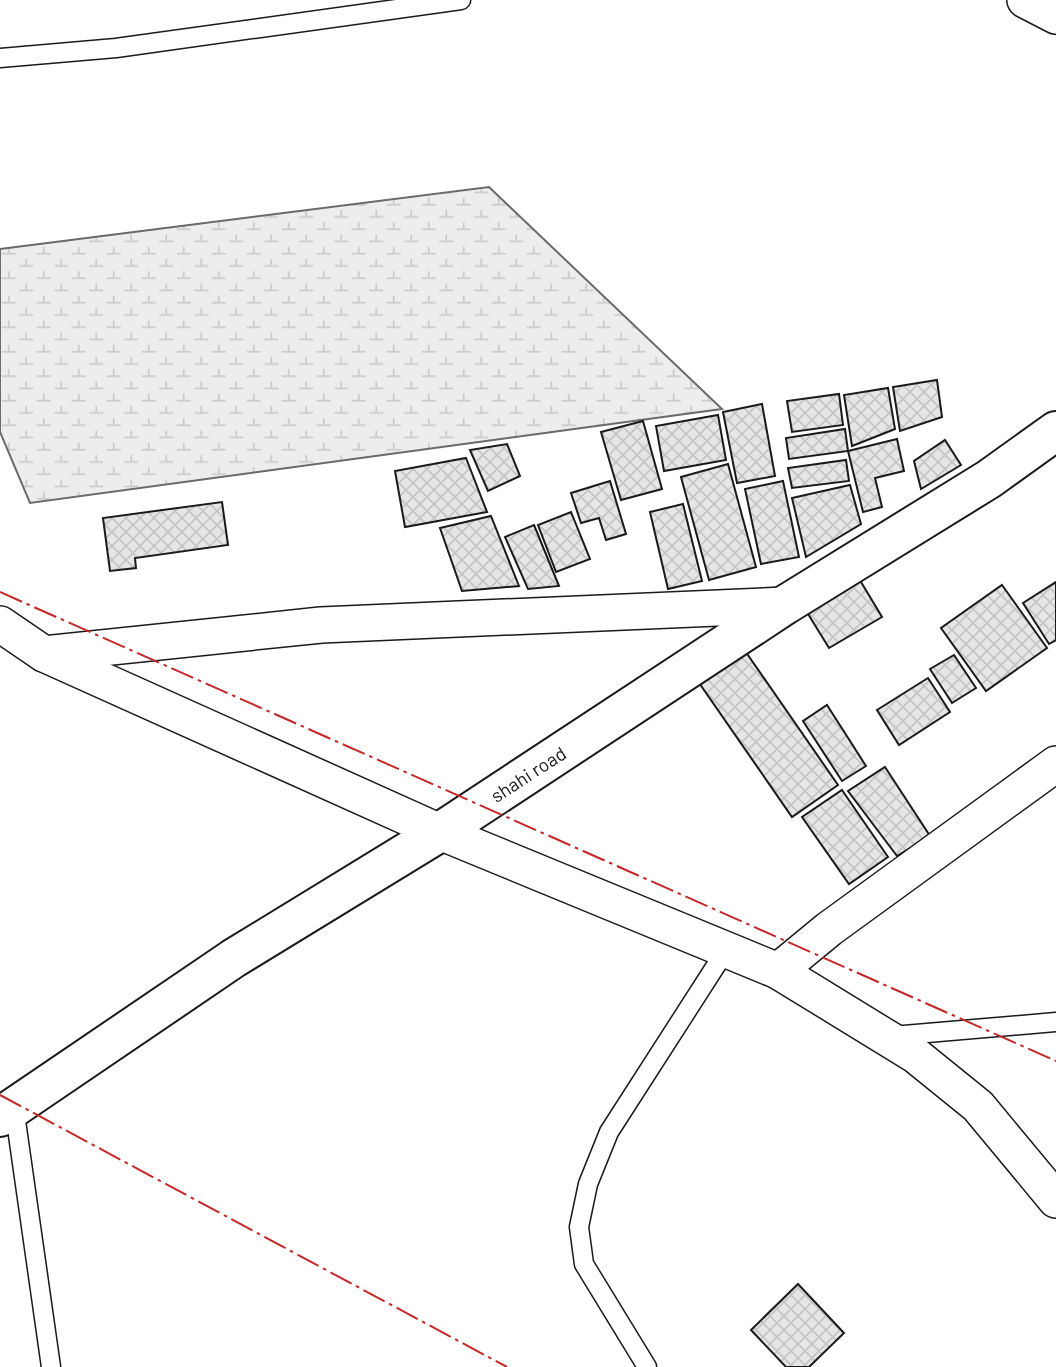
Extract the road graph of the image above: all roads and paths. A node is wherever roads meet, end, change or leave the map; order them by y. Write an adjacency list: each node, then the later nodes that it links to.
1 (461, 0): 4 (lane)
2 (1025, 0): 3 (street)
3 (1056, 16)
4 (0, 58)
5 (1056, 431): 6 (street, shahi road)
6 (785, 605): 8 (street); 10 (street, shahi road)
7 (0, 624): 8 (street)
8 (44, 654): 10 (street)
9 (1048, 776): 12 (street)
10 (440, 832): 11 (street); 15 (street, shahi road)
11 (726, 950): 12 (street); 18 (lane)
12 (778, 971): 14 (street)
13 (1056, 1022): 14 (lane)
14 (887, 1037): 16 (street)
15 (7, 1112): 17 (lane)
16 (1056, 1200)
17 (51, 1367)
18 (647, 1367)

